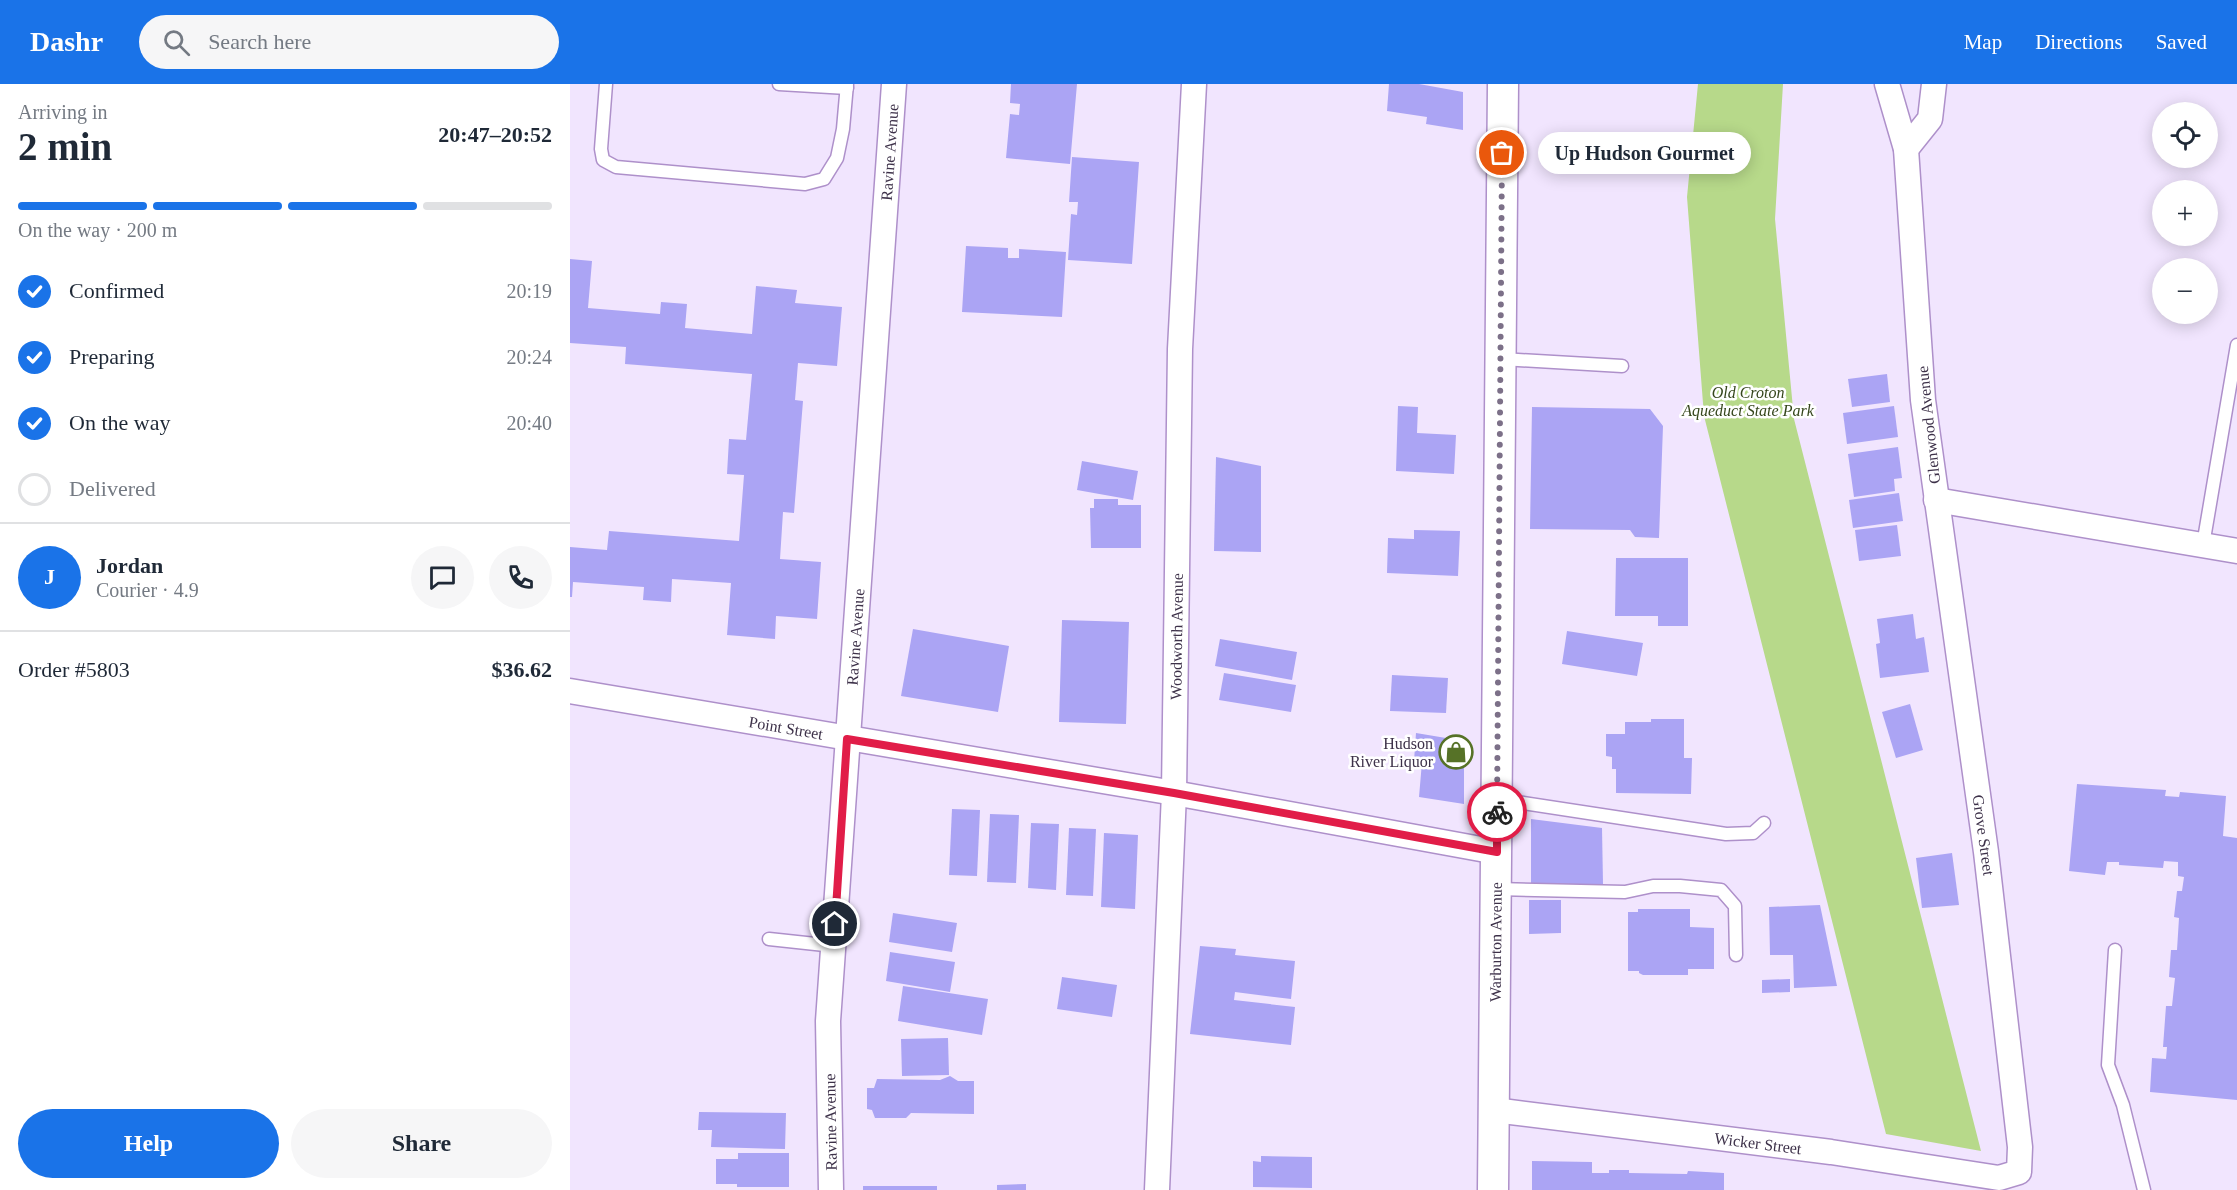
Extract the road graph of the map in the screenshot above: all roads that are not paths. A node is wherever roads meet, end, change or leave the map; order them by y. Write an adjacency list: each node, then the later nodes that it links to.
1 (606, 84): 8 (lane)
2 (779, 84): 8 (lane)
3 (894, 84): 17 (street, Ravine Avenue)
4 (1194, 84): 18 (street, Woodworth Avenue)
5 (1503, 84): 11 (street, Warburton Avenue)
6 (1887, 84): 9 (street, Glenwood Avenue)
7 (1934, 84): 9 (street)
8 (847, 86)
9 (1906, 149): 13 (street, Glenwood Avenue)
10 (2237, 345): 14 (lane)
11 (1500, 359): 12 (lane); 19 (street, Warburton Avenue)
12 (1622, 366)
13 (1936, 500): 14 (street, Glenwood Avenue); 28 (street, Grove Street)
14 (2203, 545): 15 (street, Glenwood Avenue)
15 (2237, 551)
16 (570, 691): 17 (street, Point Street)
17 (847, 739): 18 (street, Point Street); 24 (street, Ravine Avenue)
18 (1174, 793): 21 (street, Point Street); 30 (street, Woodworth Avenue)
19 (1497, 799): 20 (lane); 21 (street, Warburton Avenue)
20 (1764, 823)
21 (1497, 852): 22 (street, Warburton Avenue)
22 (1497, 889): 26 (lane); 27 (street, Warburton Avenue)
23 (769, 939): 24 (lane)
24 (834, 946): 29 (street, Ravine Avenue)
25 (2115, 950): 32 (lane)
26 (1736, 955)
27 (1494, 1110): 28 (street, Wicker Street); 31 (street, Warburton Avenue)
28 (2019, 1172)
29 (831, 1190)
30 (1156, 1190)
31 (1493, 1190)
32 (2144, 1190)

